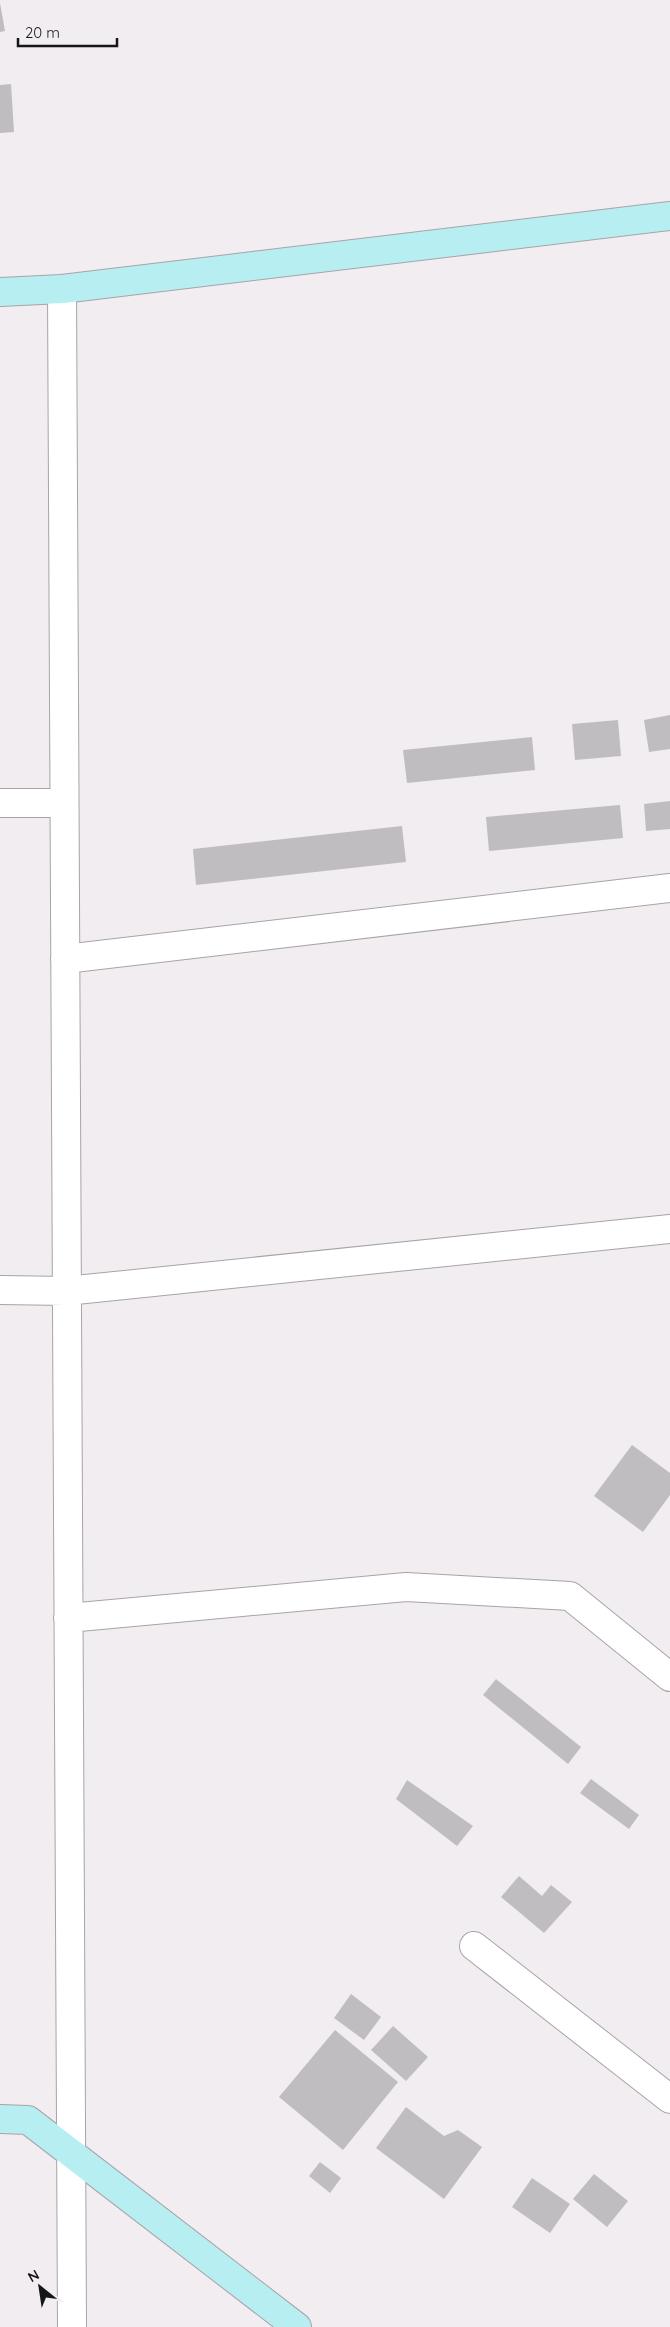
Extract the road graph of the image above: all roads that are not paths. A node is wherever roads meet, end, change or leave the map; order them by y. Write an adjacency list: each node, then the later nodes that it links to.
1 (670, 216): 2 (street)
2 (62, 288): 3 (street); 5 (street)
3 (0, 292)
4 (0, 803): 5 (street)
5 (64, 803): 7 (street)
6 (670, 888): 7 (street)
7 (65, 959): 10 (street)
8 (670, 1229): 10 (street)
9 (0, 1290): 10 (street)
10 (66, 1291): 11 (street)
11 (68, 1618): 12 (street); 16 (street)
12 (670, 1677)
13 (474, 1946): 14 (street)
14 (670, 2099)
15 (0, 2119): 16 (street)
16 (71, 2153): 17 (street); 18 (street)
17 (72, 2327)
18 (297, 2327)

